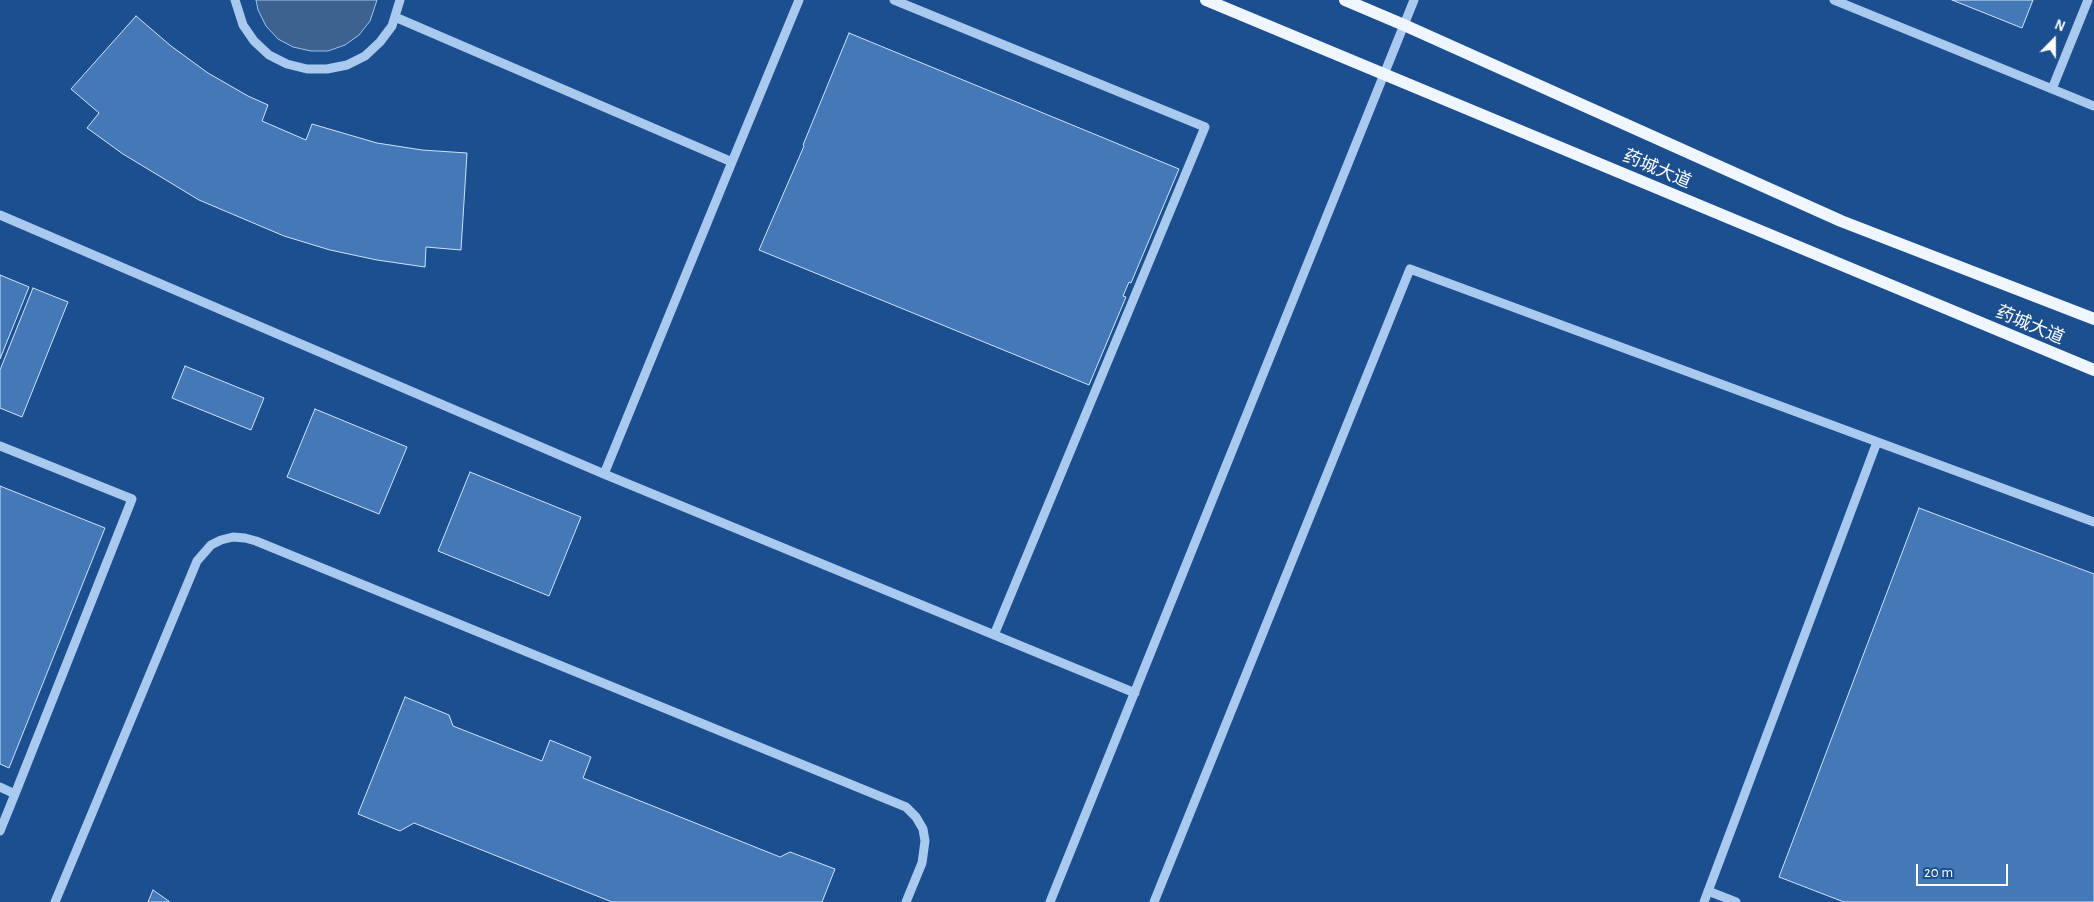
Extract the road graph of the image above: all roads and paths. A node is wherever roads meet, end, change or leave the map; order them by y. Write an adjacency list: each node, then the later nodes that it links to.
1 (235, 0): 10 (street)
2 (400, 0): 10 (street)
3 (799, 0): 15 (street)
4 (894, 0): 23 (street)
5 (1206, 0): 12 (main road, 药城大道)
6 (1345, 0): 11 (main road, 药城大道)
7 (1414, 0): 11 (street)
8 (1834, 0): 13 (street)
9 (2088, 0): 13 (street)
10 (395, 17): 15 (street)
11 (1404, 24): 12 (street); 17 (main road, 药城大道)
12 (1384, 74): 18 (main road, 药城大道); 24 (street)
13 (2052, 89): 14 (street)
14 (2094, 106)
15 (732, 162): 21 (street)
16 (0, 215): 21 (street)
17 (2094, 319)
18 (2094, 370)
19 (1877, 442): 22 (street); 28 (street); 32 (street)
20 (0, 446): 26 (street)
21 (604, 474): 23 (street)
22 (2094, 522)
23 (994, 635): 24 (street)
24 (1135, 693): 31 (street)
25 (0, 787): 26 (street)
26 (15, 794): 27 (street)
27 (0, 831)
28 (1708, 892): 33 (street); 34 (street)
29 (55, 902): 30 (street)
30 (906, 902)
31 (1050, 902)
32 (1154, 902)
33 (1704, 902)
34 (1736, 902)

